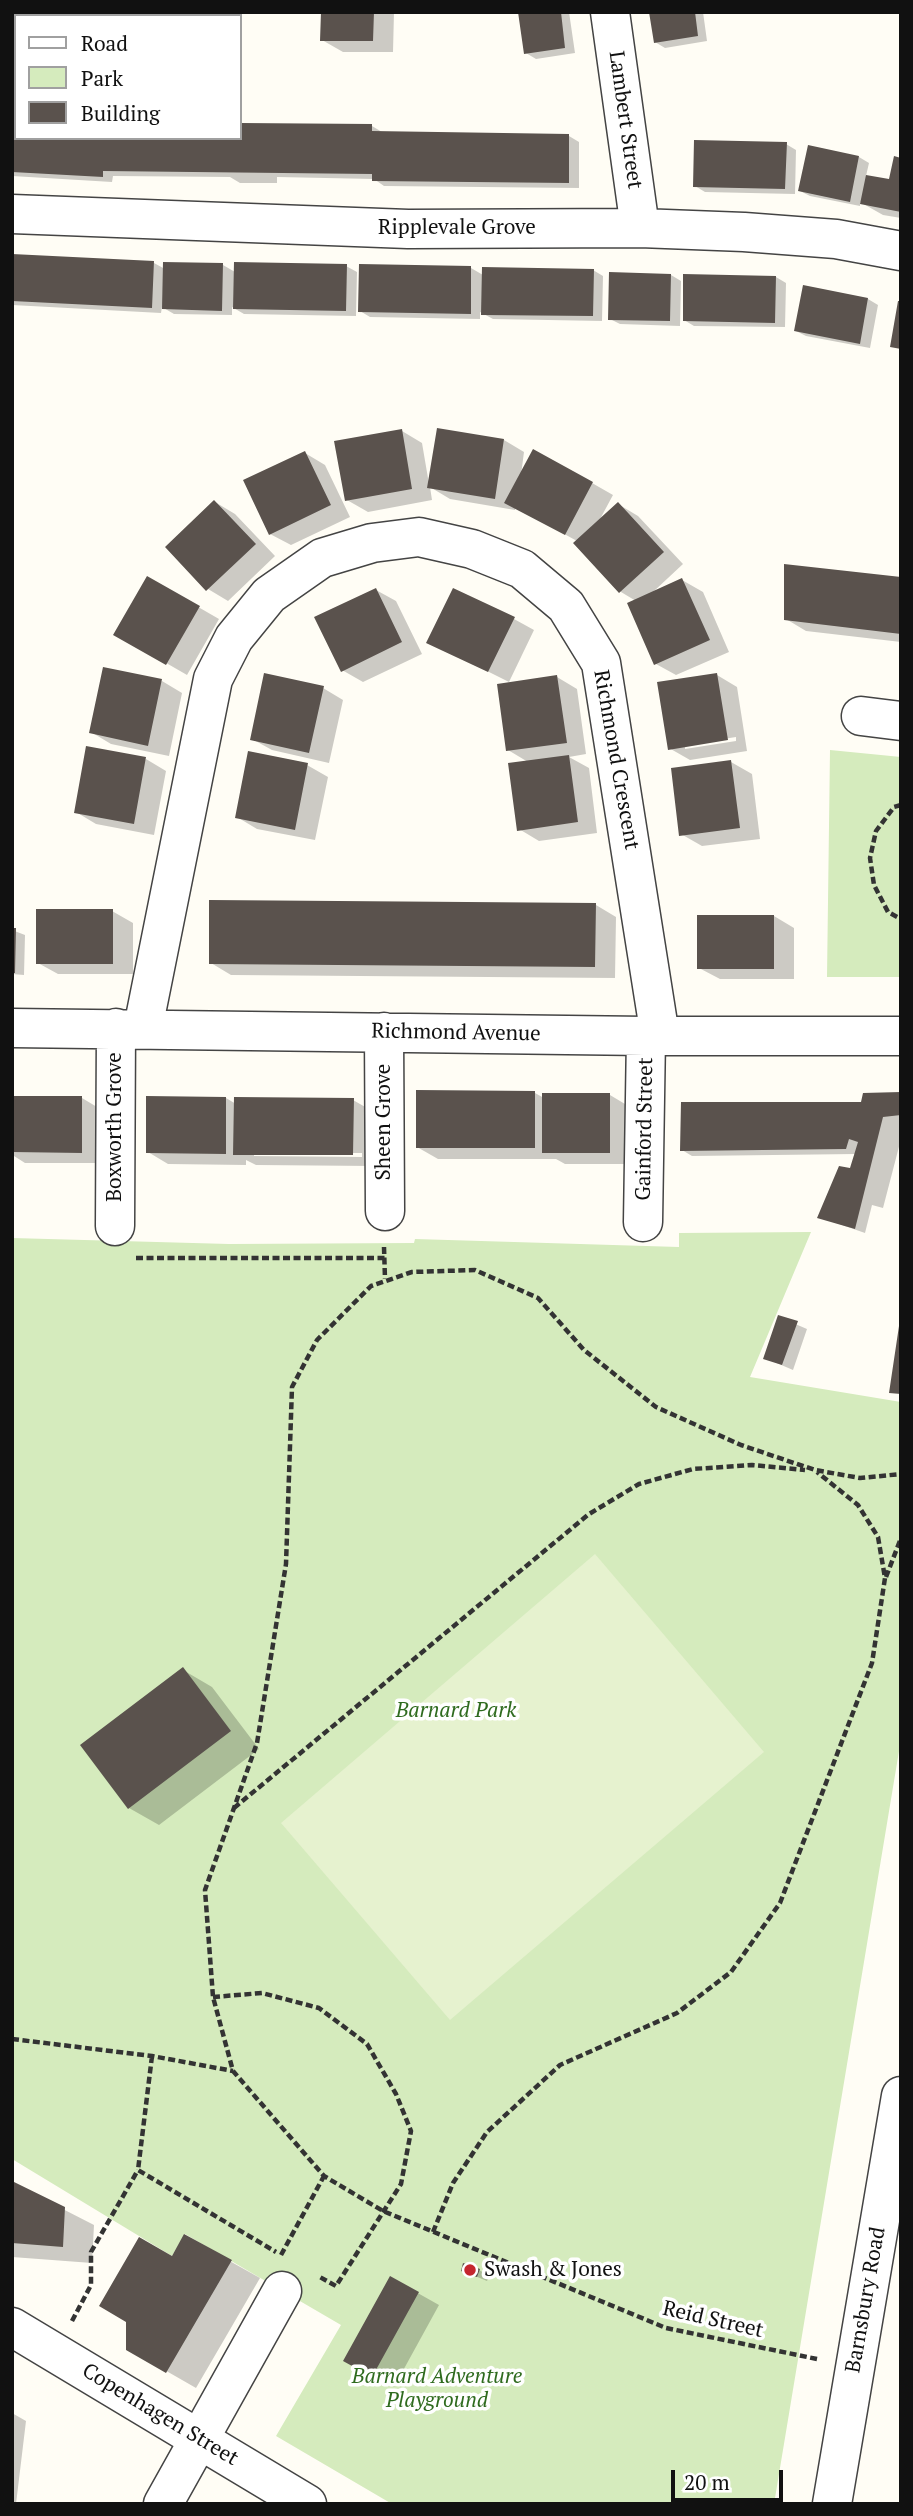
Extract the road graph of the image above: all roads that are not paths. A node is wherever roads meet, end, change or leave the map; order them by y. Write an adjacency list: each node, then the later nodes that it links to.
1 (610, 12): 3 (street, Lambert Street)
2 (12, 214): 3 (street, Ripplevale Grove)
3 (640, 228): 4 (street, Ripplevale Grove)
4 (901, 251)
5 (861, 716): 6 (street)
6 (901, 721)
7 (12, 1028): 8 (street, Richmond Avenue)
8 (130, 1028): 9 (street, Richmond Avenue); 11 (street, Richmond Crescent); 14 (street, Boxworth Grove)
9 (384, 1032): 11 (street, Richmond Avenue); 12 (street, Sheen Grove)
10 (901, 1035): 11 (street, Richmond Avenue)
11 (653, 1036): 13 (street, Gainford Street)
12 (385, 1211)
13 (643, 1222)
14 (115, 1226)
15 (901, 2096): 21 (street, Barnsbury Road)
16 (290, 2269): 18 (street)
17 (12, 2327): 18 (street, Copenhagen Street)
18 (199, 2438): 19 (street); 20 (street, Copenhagen Street)
19 (163, 2504)
20 (307, 2504)
21 (832, 2504)

